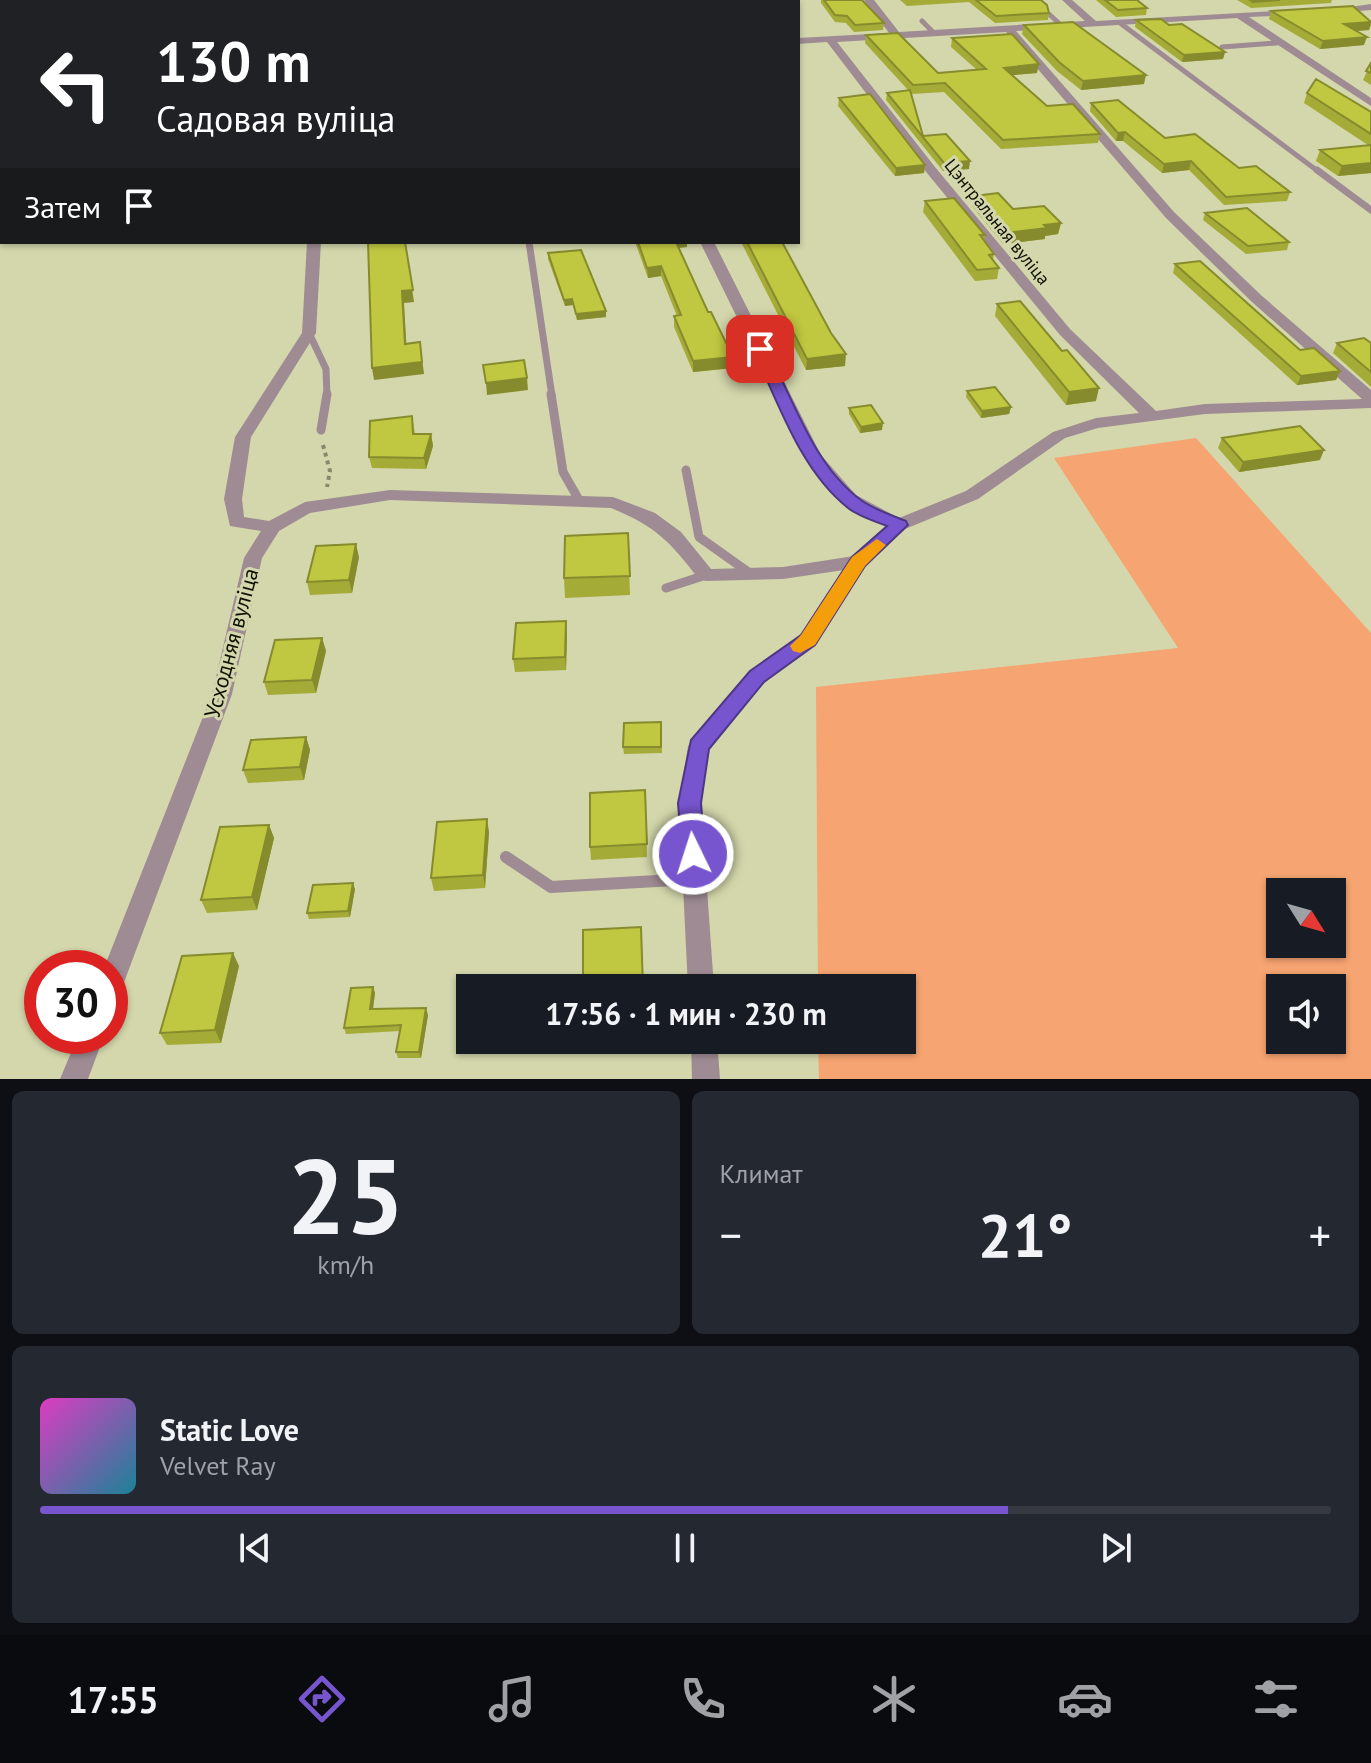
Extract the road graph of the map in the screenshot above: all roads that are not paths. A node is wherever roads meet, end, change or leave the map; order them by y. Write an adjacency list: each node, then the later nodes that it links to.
1 (869, 0): 14 (street)
2 (1067, 0): 10 (street)
3 (1281, 0): 7 (street)
4 (1371, 7): 5 (street)
5 (1326, 10)
6 (1050, 15): 11 (lane)
7 (1239, 15): 9 (street); 17 (street)
8 (922, 21): 13 (lane)
9 (1120, 23): 10 (street); 20 (lane)
10 (1095, 25): 11 (street)
11 (1062, 26): 12 (street)
12 (1008, 28): 13 (street); 25 (street)
13 (933, 32): 14 (street)
14 (896, 35): 15 (street)
15 (830, 39): 16 (street); 26 (street, Цэнтральная вуліца)
16 (800, 41)
17 (1277, 43): 18 (lane); 19 (street)
18 (1222, 47)
19 (1371, 103)
20 (1371, 210)
21 (314, 244): 24 (street)
22 (529, 244): 29 (lane)
23 (708, 244): 30 (street)
24 (309, 333): 27 (lane); 31 (street)
25 (1371, 401): 26 (street)
26 (1151, 415): 30 (street)
27 (321, 430)
28 (686, 470): 34 (lane)
29 (579, 500): 31 (street); 33 (street)
30 (899, 525): 32 (street)
31 (272, 527): 38 (street, Усходняя вуліца)
32 (859, 561): 34 (street); 37 (street)
33 (706, 575): 34 (street); 35 (lane)
34 (754, 576)
35 (666, 588)
36 (506, 857): 37 (lane)
37 (695, 879): 39 (street)
38 (123, 950)
39 (700, 974)
40 (84, 1054): 42 (street)
41 (705, 1054): 43 (street)
42 (74, 1079)
43 (706, 1079)

